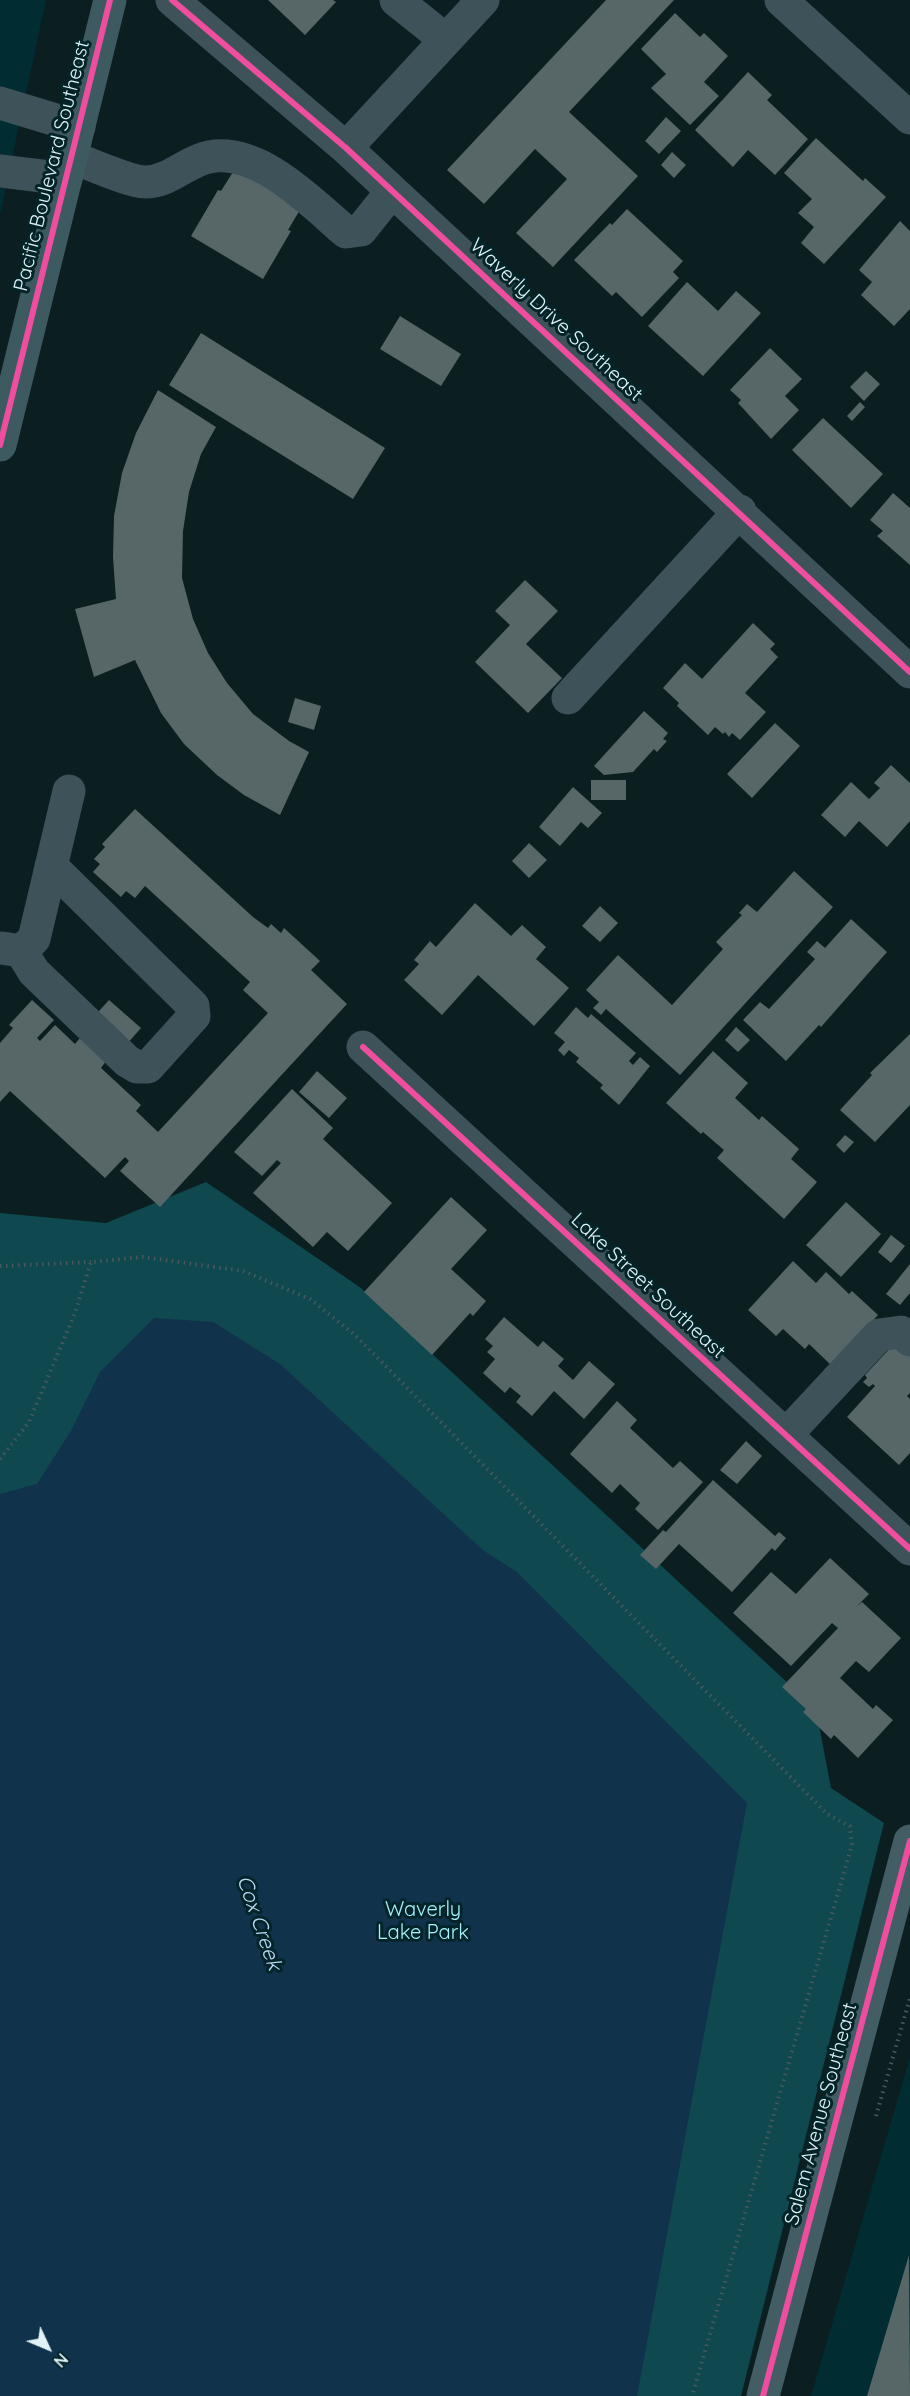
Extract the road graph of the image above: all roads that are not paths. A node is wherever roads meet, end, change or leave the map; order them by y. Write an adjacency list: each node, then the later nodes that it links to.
1 (110, 0): 10 (highway, Pacific Boulevard Southeast)
2 (172, 0): 9 (street, Waverly Drive Southeast)
3 (396, 0): 6 (street)
4 (483, 0): 6 (street)
5 (781, 0): 8 (street)
6 (446, 40): 9 (street)
7 (0, 103): 10 (street)
8 (910, 118)
9 (346, 148): 12 (street, Waverly Drive Southeast)
10 (72, 155): 11 (street); 12 (street); 13 (highway, Pacific Boulevard Southeast)
11 (0, 171)
12 (392, 191): 15 (street, Waverly Drive Southeast)
13 (4, 408): 14 (highway, Pacific Boulevard Southeast)
14 (0, 445)
15 (740, 511): 16 (street, Waverly Drive Southeast); 17 (street)
16 (910, 672)
17 (568, 698)
18 (69, 791): 19 (street)
19 (51, 866): 20 (street); 20 (street)
20 (11, 950)
21 (363, 1047): 23 (street, Lake Street Southeast)
22 (910, 1340): 23 (street)
23 (786, 1435): 24 (street, Lake Street Southeast)
24 (910, 1549)
25 (910, 1841): 26 (main road, Salem Avenue Southeast)
26 (903, 1898): 27 (main road, Salem Avenue Southeast)
27 (763, 2396)

